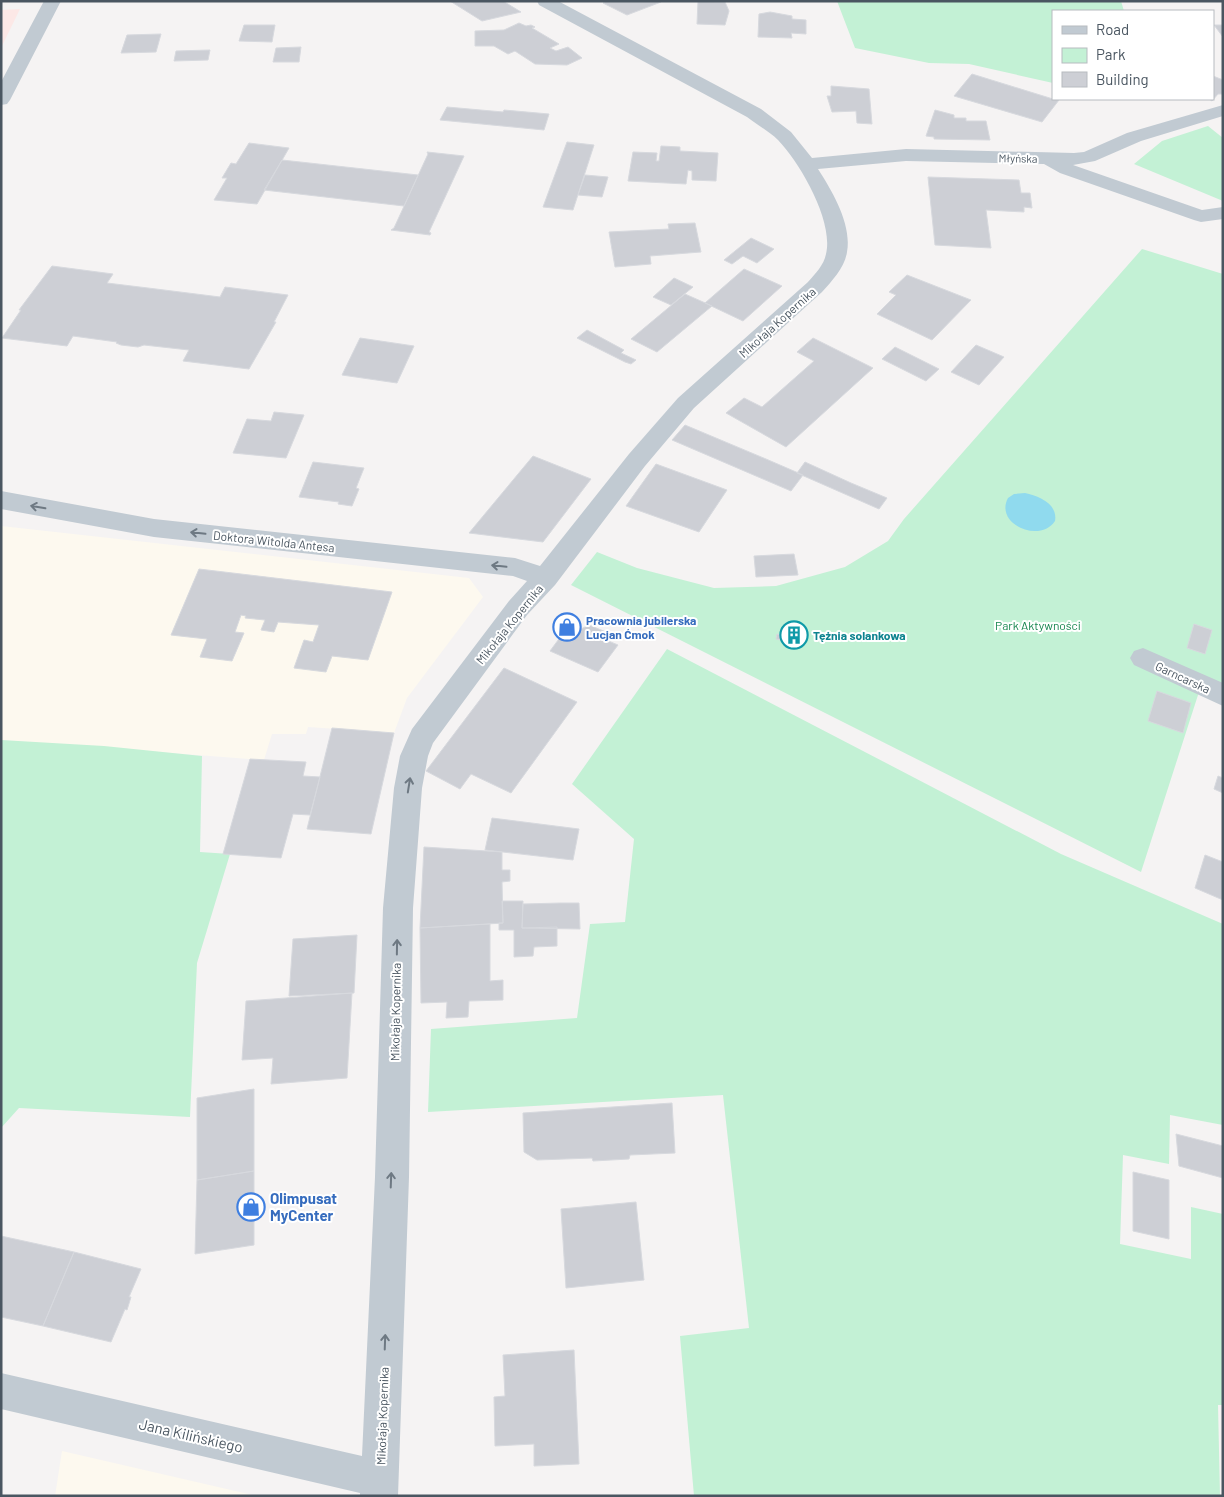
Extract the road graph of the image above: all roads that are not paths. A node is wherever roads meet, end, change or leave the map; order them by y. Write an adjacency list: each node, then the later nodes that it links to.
1 (52, 1): 3 (street)
2 (545, 1): 6 (street, Mikołaja Kopernika)
3 (1, 100)
4 (1223, 110): 5 (street, Młyńska)
5 (1045, 158): 6 (street, Młyńska); 7 (street)
6 (807, 165): 9 (street, Mikołaja Kopernika)
7 (1223, 213)
8 (1, 500): 9 (street, Doktora Witolda Antesa, one-way to 8)
9 (546, 578): 13 (street, Mikołaja Kopernika, one-way to 9)
10 (1143, 658): 11 (street, Garncarska)
11 (1223, 695)
12 (1, 1391): 13 (street, Jana Kilińskiego)
13 (380, 1487)

